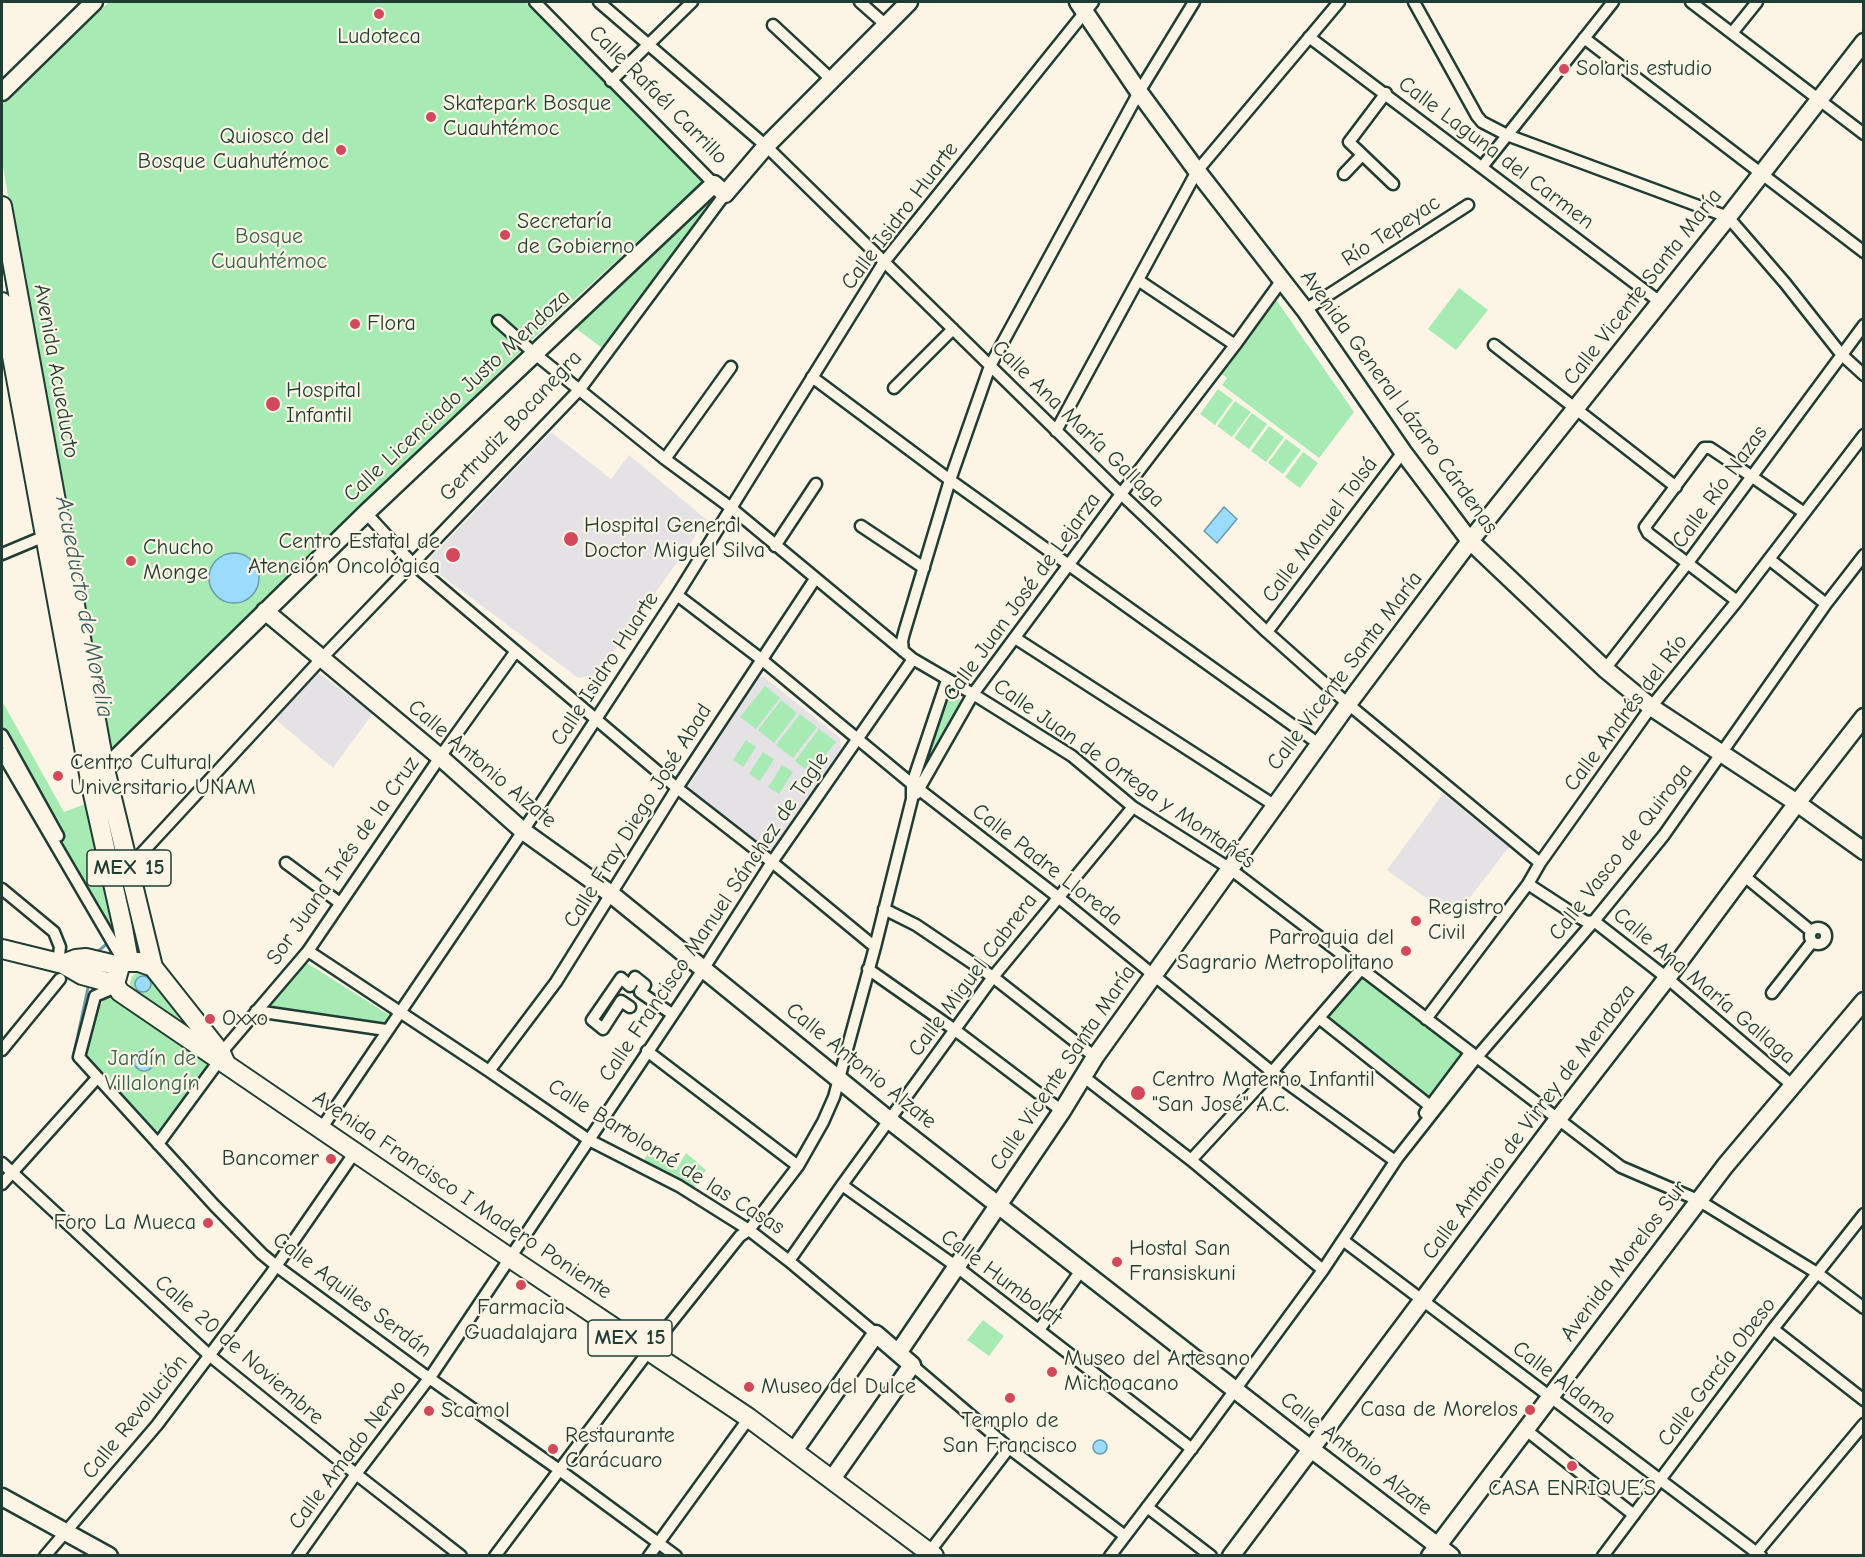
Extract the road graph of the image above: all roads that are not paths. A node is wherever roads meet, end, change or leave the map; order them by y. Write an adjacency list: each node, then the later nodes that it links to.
1 (94, 2): 23 (street)
2 (535, 2): 22 (street, Calle Rafaél Carrillo)
3 (599, 2): 20 (street, Calle Ana María Gallaga)
4 (692, 2): 20 (street)
5 (860, 2): 14 (street)
6 (909, 2): 14 (street, Gertrudiz Bocanegra)
7 (1194, 2): 24 (street)
8 (1339, 2): 17 (street)
9 (1414, 2): 28 (street)
10 (1613, 2): 18 (street)
11 (1691, 2): 16 (street)
12 (1757, 2): 16 (street)
13 (1086, 5): 24 (street, Avenida General Lázaro Cárdenas); 41 (street, Calle Isidro Huarte)
14 (886, 25): 21 (street, Gertrudiz Bocanegra)
15 (772, 26): 21 (street)
16 (1732, 33): 26 (street)
17 (1309, 37): 25 (street, Calle Laguna del Carmen); 32 (street)
18 (1584, 38): 28 (street); 34 (street)
19 (1863, 42): 26 (street, Calle Vicente Santa María)
20 (648, 45): 22 (street); 29 (street, Calle Ana María Gallaga)
21 (832, 80): 29 (street, Gertrudiz Bocanegra)
22 (611, 81): 36 (street, Calle Rafaél Carrillo)
23 (2, 92)
24 (1139, 92): 32 (street, Avenida General Lázaro Cárdenas); 54 (street)
25 (1386, 93): 30 (street); 31 (street, Calle Laguna del Carmen)
26 (1819, 100): 27 (street); 34 (street, Calle Vicente Santa María)
27 (1863, 134)
28 (1507, 135): 31 (street); 39 (street)
29 (766, 146): 36 (street, Gertrudiz Bocanegra); 41 (street, Calle Ana María Gallaga)
30 (1362, 155): 33 (street); 35 (street)
31 (1482, 167): 45 (street, Calle Laguna del Carmen)
32 (1197, 171): 42 (street); 43 (street, Avenida General Lázaro Cárdenas)
33 (1344, 174)
34 (1761, 174): 39 (street, Calle Vicente Santa María); 40 (street)
35 (1393, 184)
36 (719, 189): 52 (street, Calle Licenciado Justo Mendoza); 59 (street, Gertrudiz Bocanegra)
37 (1468, 205): 46 (street, Río Tepeyac)
38 (2, 206): 109 (main road, Avenida Acueducto / MEX 15)
39 (1728, 217): 45 (street, Calle Vicente Santa María); 53 (street)
40 (1863, 252)
41 (884, 262): 49 (street, Calle Ana María Gallaga); 57 (street, Calle Isidro Huarte)
42 (1138, 280): 50 (street); 61 (street)
43 (1281, 280): 46 (street, Avenida General Lázaro Cárdenas); 50 (street, Calle Juan José de Lejarza)
44 (2, 302): 74 (main road, Avenida Acueducto / MEX 15)
45 (1660, 302): 60 (street, Calle Vicente Santa María)
46 (1305, 310): 63 (street, Avenida General Lázaro Cárdenas)
47 (498, 321): 52 (street, Calle Juan de Ortega y Montañés)
48 (1863, 325): 53 (street, Calle Río Nazas)
49 (952, 329): 54 (street, Calle Ana María Gallaga); 58 (street)
50 (1235, 345): 69 (street, Calle Juan José de Lejarza)
51 (1494, 345): 60 (street)
52 (535, 354): 59 (street, Calle Juan de Ortega y Montañés); 72 (street, Calle Licenciado Justo Mendoza)
53 (1841, 354): 56 (street); 65 (street, Calle Río Nazas)
54 (990, 366): 61 (street, Calle Ana María Gallaga); 66 (street)
55 (731, 367): 64 (street)
56 (1863, 375)
57 (812, 377): 66 (street); 70 (street, Calle Isidro Huarte)
58 (894, 387)
59 (580, 389): 64 (street, Calle Juan de Ortega y Montañés); 80 (street, Gertrudiz Bocanegra)
60 (1576, 409): 68 (street); 75 (street, Calle Vicente Santa María)
61 (1056, 431): 69 (street, Calle Ana María Gallaga)
62 (1863, 435): 71 (street, Calle Andrés del Río)
63 (1403, 452): 75 (street, Avenida General Lázaro Cárdenas); 89 (street, Calle Manuel Tolsá)
64 (665, 459): 70 (street, Calle Juan de Ortega y Montañés)
65 (1752, 477): 68 (street); 71 (street); 82 (street, Calle Río Nazas)
66 (950, 480): 81 (street); 83 (street)
67 (816, 484): 76 (street)
68 (1676, 487): 82 (street)
69 (1121, 494): 81 (street, Calle Juan José de Lejarza); 89 (street, Calle Ana María Gallaga)
70 (730, 507): 76 (street, Calle Juan de Ortega y Montañés); 85 (street, Calle Isidro Huarte)
71 (1803, 512): 79 (street, Calle Andrés del Río)
72 (366, 513): 80 (street); 88 (street, Calle Licenciado Justo Mendoza)
73 (861, 525): 83 (street)
74 (45, 536): 77 (street); 134 (main road, Avenida Acueducto / MEX 15)
75 (1470, 541): 96 (street, Avenida General Lázaro Cárdenas); 99 (street, Calle Vicente Santa María)
76 (775, 546): 84 (street, Calle Juan de Ortega y Montañés)
77 (2, 554)
78 (1863, 555): 87 (street, Calle Vasco de Quiroga)
79 (1769, 559): 86 (street, Calle Andrés del Río); 87 (street)
80 (412, 563): 91 (street); 93 (street, Gertrudiz Bocanegra)
81 (1069, 564): 90 (street, Calle Juan José de Lejarza); 105 (street)
82 (1687, 564): 86 (street); 96 (street, Calle Río Nazas)
83 (924, 568): 92 (street)
84 (815, 579): 92 (street, Calle Juan de Ortega y Montañés); 94 (street, Calle Fray Diego José Abad)
85 (676, 595): 94 (street, Calle Padre Lloreda); 102 (street, Calle Isidro Huarte)
86 (1737, 601): 100 (street, Calle Andrés del Río)
87 (1826, 604): 107 (street, Calle Vasco de Quiroga)
88 (265, 611): 93 (street, Calle Antonio Alzate); 109 (street, Calle Licenciado Justo Mendoza)
89 (1267, 632): 99 (street, Calle Ana María Gallaga)
90 (1015, 638): 98 (street, Calle Juan José de Lejarza); 113 (street)
91 (516, 651): 102 (street); 108 (street, Sor Juana Inés de la Cruz)
92 (903, 651): 95 (street, Calle Juan de Ortega y Montañés)
93 (322, 658): 108 (street, Calle Antonio Alzate); 120 (street, Gertrudiz Bocanegra)
94 (761, 659): 104 (street, Calle Padre Lloreda); 111 (street, Calle Fray Diego José Abad)
95 (913, 659): 97 (street, Calle Juan de Ortega y Montañés); 104 (street, Calle Francisco Manuel Sánchez de Tagle)
96 (1605, 669): 100 (street, Avenida General Lázaro Cárdenas)
97 (947, 680): 98 (street, Calle Juan de Ortega y Montañés); 110 (street, Calle Juan José de Lejarza)
98 (973, 694): 110 (street, Calle Juan José de Lejarza); 114 (street, Calle Juan de Ortega y Montañés)
99 (1348, 704): 105 (street, Calle Vicente Santa María); 118 (street, Calle Ana María Gallaga)
100 (1651, 707): 107 (street, Avenida General Lázaro Cárdenas); 118 (street, Calle Andrés del Río)
101 (1863, 717): 112 (street, Calle Antonio de Virrey de Mendoza)
102 (596, 719): 111 (street); 115 (street, Calle Isidro Huarte)
103 (2, 735): 130 (street)
104 (858, 737): 110 (street, Calle Padre Lloreda); 117 (street, Calle Francisco Manuel Sánchez de Tagle)
105 (1319, 744): 113 (street, Calle Vicente Santa María)
106 (2, 753): 134 (street)
107 (1723, 753): 112 (street, Avenida General Lázaro Cárdenas); 129 (street, Calle Vasco de Quiroga)
108 (440, 758): 115 (street, Calle Antonio Alzate); 127 (street, Sor Juana Inés de la Cruz)
109 (105, 769): 120 (main road, Avenida Acueducto / MEX 15)
110 (916, 786): 126 (street, Calle Padre Lloreda); 128 (street, Calle Juan José de Lejarza)
111 (676, 788): 117 (street); 125 (street, Calle Fray Diego José Abad)
112 (1797, 803): 116 (street, Avenida General Lázaro Cárdenas); 122 (street, Calle Antonio de Virrey de Mendoza)
113 (1274, 805): 121 (street, Calle Vicente Santa María)
114 (1133, 807): 121 (street, Calle Juan de Ortega y Montañés); 126 (street, Calle Miguel Cabrera)
115 (523, 831): 125 (street, Calle Antonio Alzate); 148 (street, Calle Isidro Huarte)
116 (1863, 851)
117 (772, 862): 131 (street); 136 (street, Calle Francisco Manuel Sánchez de Tagle)
118 (1540, 862): 123 (street, Calle Andrés del Río)
119 (286, 863): 127 (street)
120 (129, 867): 135 (main road, Avenida Acueducto / MEX 15)
121 (1228, 868): 137 (street, Calle Juan de Ortega y Montañés); 140 (street, Calle Vicente Santa María)
122 (1743, 875): 142 (street, Calle Antonio de Virrey de Mendoza); 144 (street)
123 (1528, 884): 129 (street, Calle Ana María Gallaga); 151 (street, Calle Andrés del Río)
124 (2, 889): 138 (street)
125 (611, 894): 136 (street, Calle Antonio Alzate); 159 (street, Calle Fray Diego José Abad)
126 (1058, 897): 140 (street, Calle Padre Lloreda); 141 (street, Calle Miguel Cabrera)
127 (340, 903): 133 (street, Sor Juana Inés de la Cruz)
128 (884, 909): 131 (street, Calle Juan José de Lejarza); 141 (street)
129 (1594, 921): 142 (street, Calle Ana María Gallaga); 156 (street, Calle Vasco de Quiroga)
130 (116, 939)
131 (875, 946): 139 (street, Calle Juan José de Lejarza)
132 (2, 948): 138 (main road)
133 (308, 951): 147 (street, Sor Juana Inés de la Cruz); 148 (street, Calle Bartolomé de las Casas)
134 (124, 963): 135 (main road); 138 (main road); 143 (main road, MEX 15)
135 (153, 967): 158 (main road, MEX 15)
136 (704, 968): 149 (street, Calle Francisco Manuel Sánchez de Tagle); 163 (street, Calle Antonio Alzate)
137 (1362, 968): 150 (street); 151 (street, Calle Juan de Ortega y Montañés)
138 (60, 969): 143 (main road); 154 (street)
139 (868, 969): 153 (street); 163 (street, Calle Juan José de Lejarza)
140 (1153, 975): 157 (street, Calle Vicente Santa María); 160 (street, Calle Padre Lloreda)
141 (993, 977): 153 (street, Calle Miguel Cabrera); 157 (street)
142 (1667, 978): 164 (street, Calle Ana María Gallaga); 167 (street, Calle Antonio de Virrey de Mendoza)
143 (116, 985): 158 (main road, MEX 15); 162 (street, Calle Aquiles Serdán)
144 (1772, 993)
145 (1863, 1001): 164 (street, Avenida Morelos Sur)
146 (630, 1007): 149 (street)
147 (256, 1011): 152 (street); 158 (street, Sor Juana Inés de la Cruz)
148 (399, 1011): 152 (street, Calle Isidro Huarte); 159 (street, Calle Bartolomé de las Casas)
149 (672, 1014): 155 (street, Calle Francisco Manuel Sánchez de Tagle)
150 (1319, 1018): 160 (street); 165 (street)
151 (1426, 1019): 156 (street, Calle Juan de Ortega y Montañés)
152 (386, 1030): 169 (street, Calle Isidro Huarte)
153 (955, 1030): 166 (street); 168 (street, Calle Miguel Cabrera)
154 (2, 1050)
155 (647, 1051): 170 (street, Calle Francisco Manuel Sánchez de Tagle); 176 (street)
156 (1473, 1056): 165 (street, Calle Vasco de Quiroga); 167 (street, Calle Juan de Ortega y Montañés); 174 (street, Calle Vasco de Quiroga)
157 (1095, 1057): 161 (street, Calle Vicente Santa María)
158 (222, 1059): 169 (main road, Avenida Francisco I Madero Poniente / MEX 15); 171 (street, Sor Juana Inés de la Cruz)
159 (489, 1071): 170 (street, Calle Bartolomé de las Casas)
160 (1272, 1072): 173 (street); 174 (street, Calle Padre Lloreda)
161 (1084, 1077): 166 (street, Calle Vicente Santa María); 173 (street)
162 (97, 1078): 171 (street, Calle Aquiles Serdán); 177 (street)
163 (839, 1078): 168 (street, Calle Antonio Alzate); 176 (street, Calle Juan José de Lejarza)
164 (1793, 1086): 180 (street, Avenida Morelos Sur)
165 (1430, 1106): 174 (street, Calle Vasco de Quiroga)
166 (1062, 1111): 181 (street, Calle Vicente Santa María)
167 (1558, 1119): 180 (street, Calle Juan de Ortega y Montañés); 192 (street, Calle Antonio de Virrey de Mendoza)
168 (889, 1120): 179 (street, Calle Miguel Cabrera); 181 (street, Calle Antonio Alzate)
169 (321, 1129): 172 (main road, Avenida Francisco I Madero Poniente / MEX 15)
170 (589, 1140): 183 (street, Calle Bartolomé de las Casas); 185 (street, Calle Francisco Manuel Sánchez de Tagle)
171 (158, 1144): 187 (street, Calle Aquiles Serdán)
172 (356, 1152): 185 (main road, Avenida Francisco I Madero Poniente / MEX 15); 187 (street, Calle Revolución)
173 (1191, 1161): 190 (street)
174 (1395, 1161): 184 (street, Calle Vasco de Quiroga)
175 (2, 1163): 177 (street, Calle 20 de Noviembre)
176 (798, 1166): 183 (street, Calle Juan José de Lejarza)
177 (12, 1172): 178 (street); 199 (street, Calle 20 de Noviembre)
178 (2, 1184)
179 (842, 1185): 186 (street, Calle Miguel Cabrera); 188 (street, Calle Humboldt)
180 (1698, 1200): 191 (street, Calle Juan de Ortega y Montañés); 203 (street, Avenida Morelos Sur)
181 (998, 1205): 188 (street, Calle Vicente Santa María); 189 (street, Calle Antonio Alzate)
182 (1863, 1214): 191 (street, Calle García Obeso)
183 (749, 1230): 186 (street, Calle Bartolomé de las Casas); 197 (street, Calle Juan José de Lejarza)
184 (1344, 1241): 190 (street, Calle Vasco de Quiroga); 192 (street, Calle Aldama)
185 (510, 1258): 197 (main road, Avenida Francisco I Madero Poniente / MEX 15); 201 (street, Calle Amado Nervo)
186 (789, 1261): 196 (street, Calle Bartolomé de las Casas)
187 (276, 1266): 199 (street, Calle Revolución); 201 (street, Calle Aquiles Serdán)
188 (957, 1267): 195 (street, Calle Humboldt); 198 (street, Calle Vicente Santa María)
189 (1082, 1269): 195 (street); 202 (street, Calle Antonio Alzate)
190 (1323, 1270): 202 (street, Calle Vasco de Quiroga)
191 (1817, 1273): 193 (street, Calle Juan de Ortega y Montañés); 194 (street, Calle García Obeso)
192 (1422, 1300): 203 (street, Calle Aldama); 210 (street, Calle Antonio de Virrey de Mendoza)
193 (1863, 1308)
194 (1773, 1329): 204 (street); 215 (street, Calle García Obeso)
195 (1039, 1330): 209 (street, Calle Humboldt)
196 (876, 1334): 198 (street, Calle Bartolomé de las Casas); 211 (street)
197 (649, 1351): 205 (main road, Avenida Francisco I Madero Poniente / MEX 15); 212 (street, Calle Juan José de Lejarza)
198 (898, 1353): 200 (street, Calle Bartolomé de las Casas)
199 (209, 1355): 213 (street, Calle 20 de Noviembre); 219 (street, Calle Revolución)
200 (912, 1365): 208 (street, Calle Bartolomé de las Casas); 214 (street)
201 (429, 1378): 212 (street, Calle Aquiles Serdán); 213 (street, Calle Amado Nervo)
202 (1236, 1390): 209 (street, Calle Vasco de Quiroga); 210 (street, Calle Antonio Alzate)
203 (1551, 1397): 207 (street, Avenida Morelos Sur); 215 (street, Calle Aldama)
204 (1863, 1400)
205 (749, 1418): 211 (main road, Avenida Francisco I Madero Poniente / MEX 15); 221 (street)
206 (1863, 1424): 224 (street)
207 (1526, 1430): 218 (street); 222 (street, Avenida Morelos Sur)
208 (1009, 1448): 220 (street, Calle Bartolomé de las Casas); 223 (street)
209 (1191, 1449): 217 (street, Calle Vasco de Quiroga)
210 (1311, 1449): 222 (street, Calle Antonio Alzate); 234 (street, Calle Antonio de Virrey de Mendoza)
211 (794, 1451): 214 (main road, Avenida Francisco I Madero Poniente / MEX 15)
212 (558, 1468): 221 (street, Calle Aquiles Serdán); 229 (street, Calle Juan José de Lejarza)
213 (356, 1474): 227 (street, Calle Amado Nervo); 228 (street, Calle 20 de Noviembre)
214 (832, 1479): 223 (main road, Avenida Francisco I Madero Poniente / MEX 15)
215 (1660, 1480): 218 (street, Calle García Obeso); 224 (street, Calle Aldama)
216 (2, 1497): 219 (street)
217 (1147, 1507): 220 (street, Calle Vasco de Quiroga); 233 (street)
218 (1634, 1515): 236 (street, Calle García Obeso)
219 (66, 1532): 225 (street, Calle Revolución); 226 (street)
220 (1125, 1536): 232 (street, Calle Vasco de Quiroga)
221 (659, 1542): 230 (street); 231 (street, Calle Aquiles Serdán)
222 (1433, 1550): 235 (street, Calle Antonio Alzate)
223 (930, 1554)
224 (1759, 1554)
225 (45, 1556)
226 (110, 1556)
227 (298, 1556)
228 (461, 1556)
229 (495, 1556)
230 (649, 1556)
231 (676, 1556)
232 (1110, 1556)
233 (1211, 1556)
234 (1231, 1556)
235 (1451, 1556)
236 (1603, 1556)

